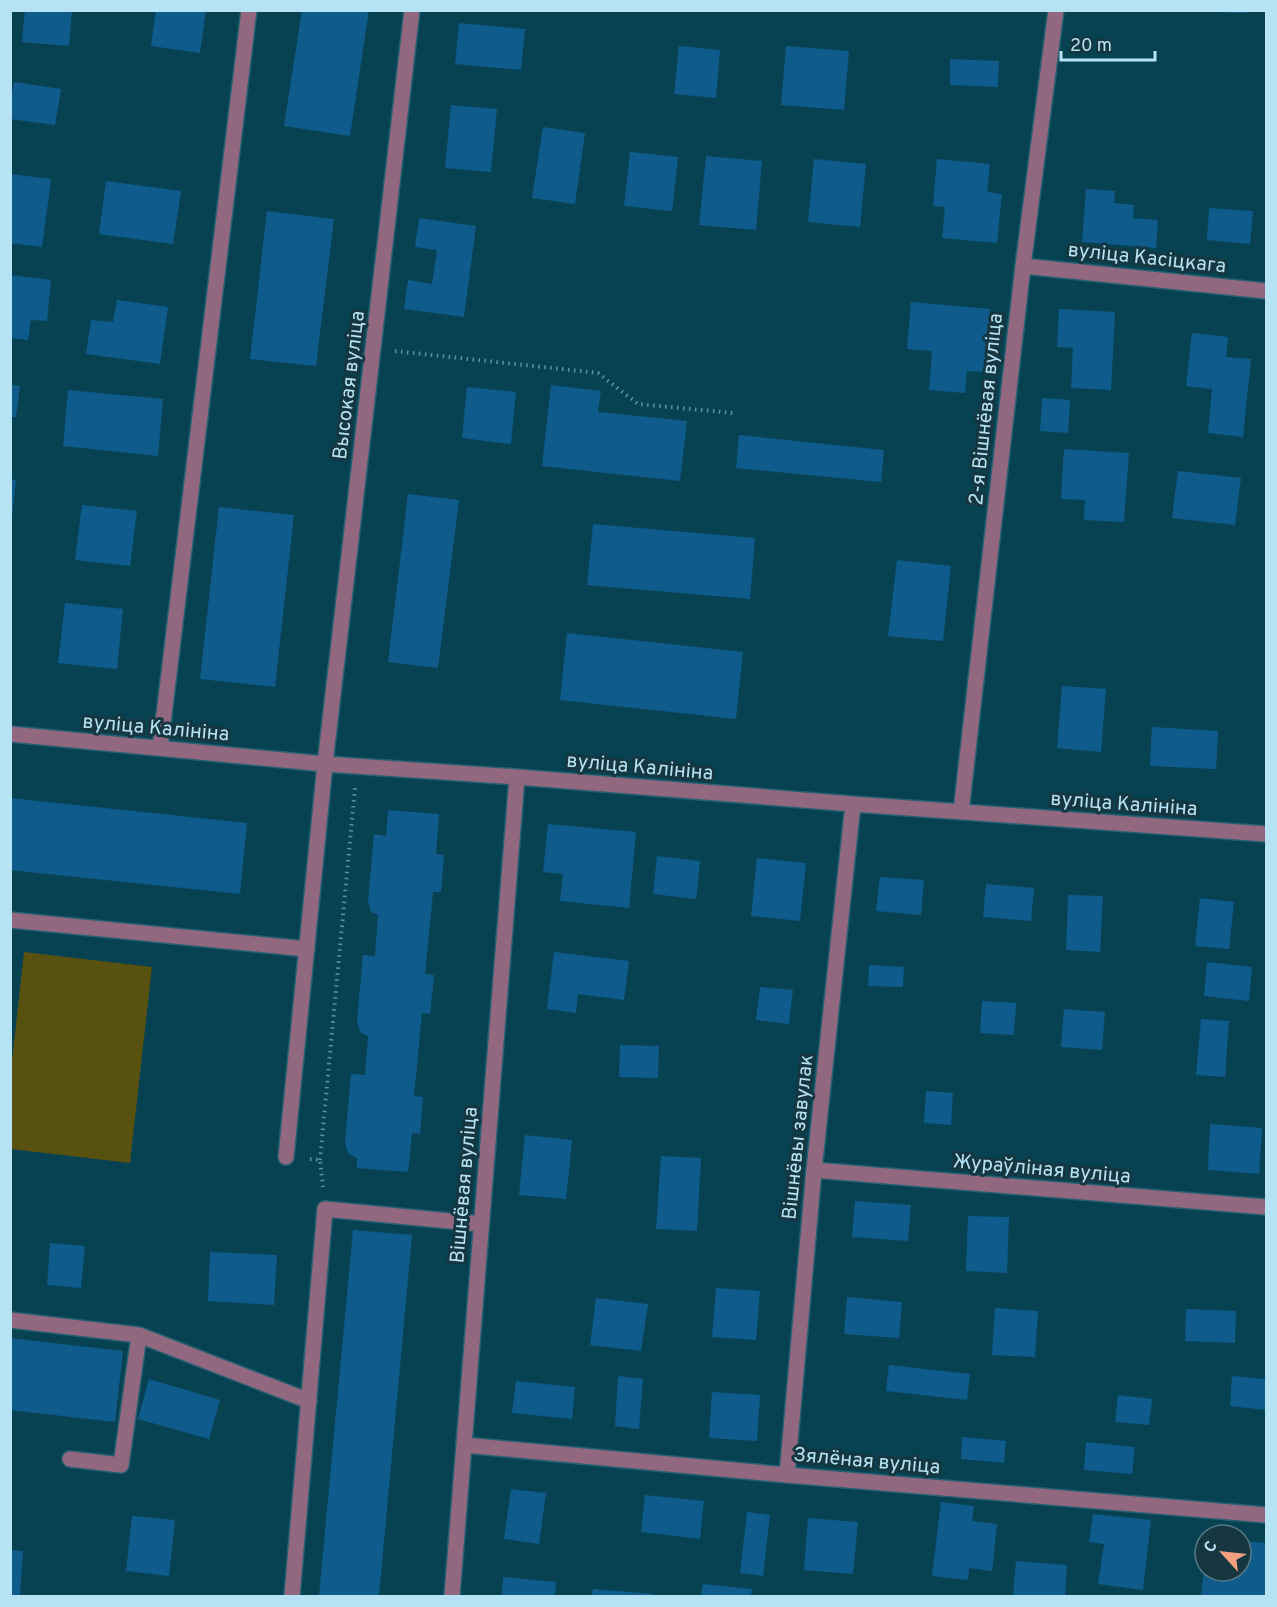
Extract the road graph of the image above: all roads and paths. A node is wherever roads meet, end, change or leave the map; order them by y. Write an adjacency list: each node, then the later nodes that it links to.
1 (249, 10): 9 (street)
2 (412, 10): 6 (street, Высокая вуліца)
3 (1056, 10): 4 (street, 2-я Вішнёвая вуліца)
4 (1023, 266): 5 (street, вуліца Касіцкага); 14 (street, 2-я Вішнёвая вуліца)
5 (1266, 291)
6 (373, 347): 7 (path); 10 (street, Высокая вуліца)
7 (733, 413)
8 (10, 735): 9 (street, вуліца Калініна)
9 (160, 748): 10 (street, вуліца Калініна)
10 (325, 764): 11 (street, вуліца Калініна); 17 (street, Высокая вуліца)
11 (357, 766): 12 (street, вуліца Калініна); 19 (path)
12 (517, 777): 13 (street, вуліца Калініна); 23 (street, Вішнёвая вуліца)
13 (853, 804): 14 (street, вуліца Калініна); 20 (street, Вішнёвы завулак)
14 (961, 812): 15 (street, вуліца Калініна)
15 (1266, 834)
16 (10, 920): 17 (street)
17 (307, 949): 18 (street, Высокая вуліца)
18 (286, 1157): 19 (path)
19 (320, 1160): 22 (path)
20 (814, 1170): 21 (street, Жураўліная вуліца); 29 (street, Вішнёвы завулак)
21 (1266, 1207)
22 (325, 1209): 23 (street); 26 (street)
23 (481, 1224): 27 (street, Вішнёвая вуліца)
24 (10, 1320): 25 (street)
25 (139, 1335): 26 (street); 28 (street)
26 (309, 1401): 31 (street)
27 (464, 1445): 29 (street, Зялёная вуліца); 32 (street, Вішнёвая вуліца)
28 (70, 1460)
29 (788, 1474): 30 (street, Зялёная вуліца)
30 (1266, 1515)
31 (292, 1596)
32 (452, 1596)

